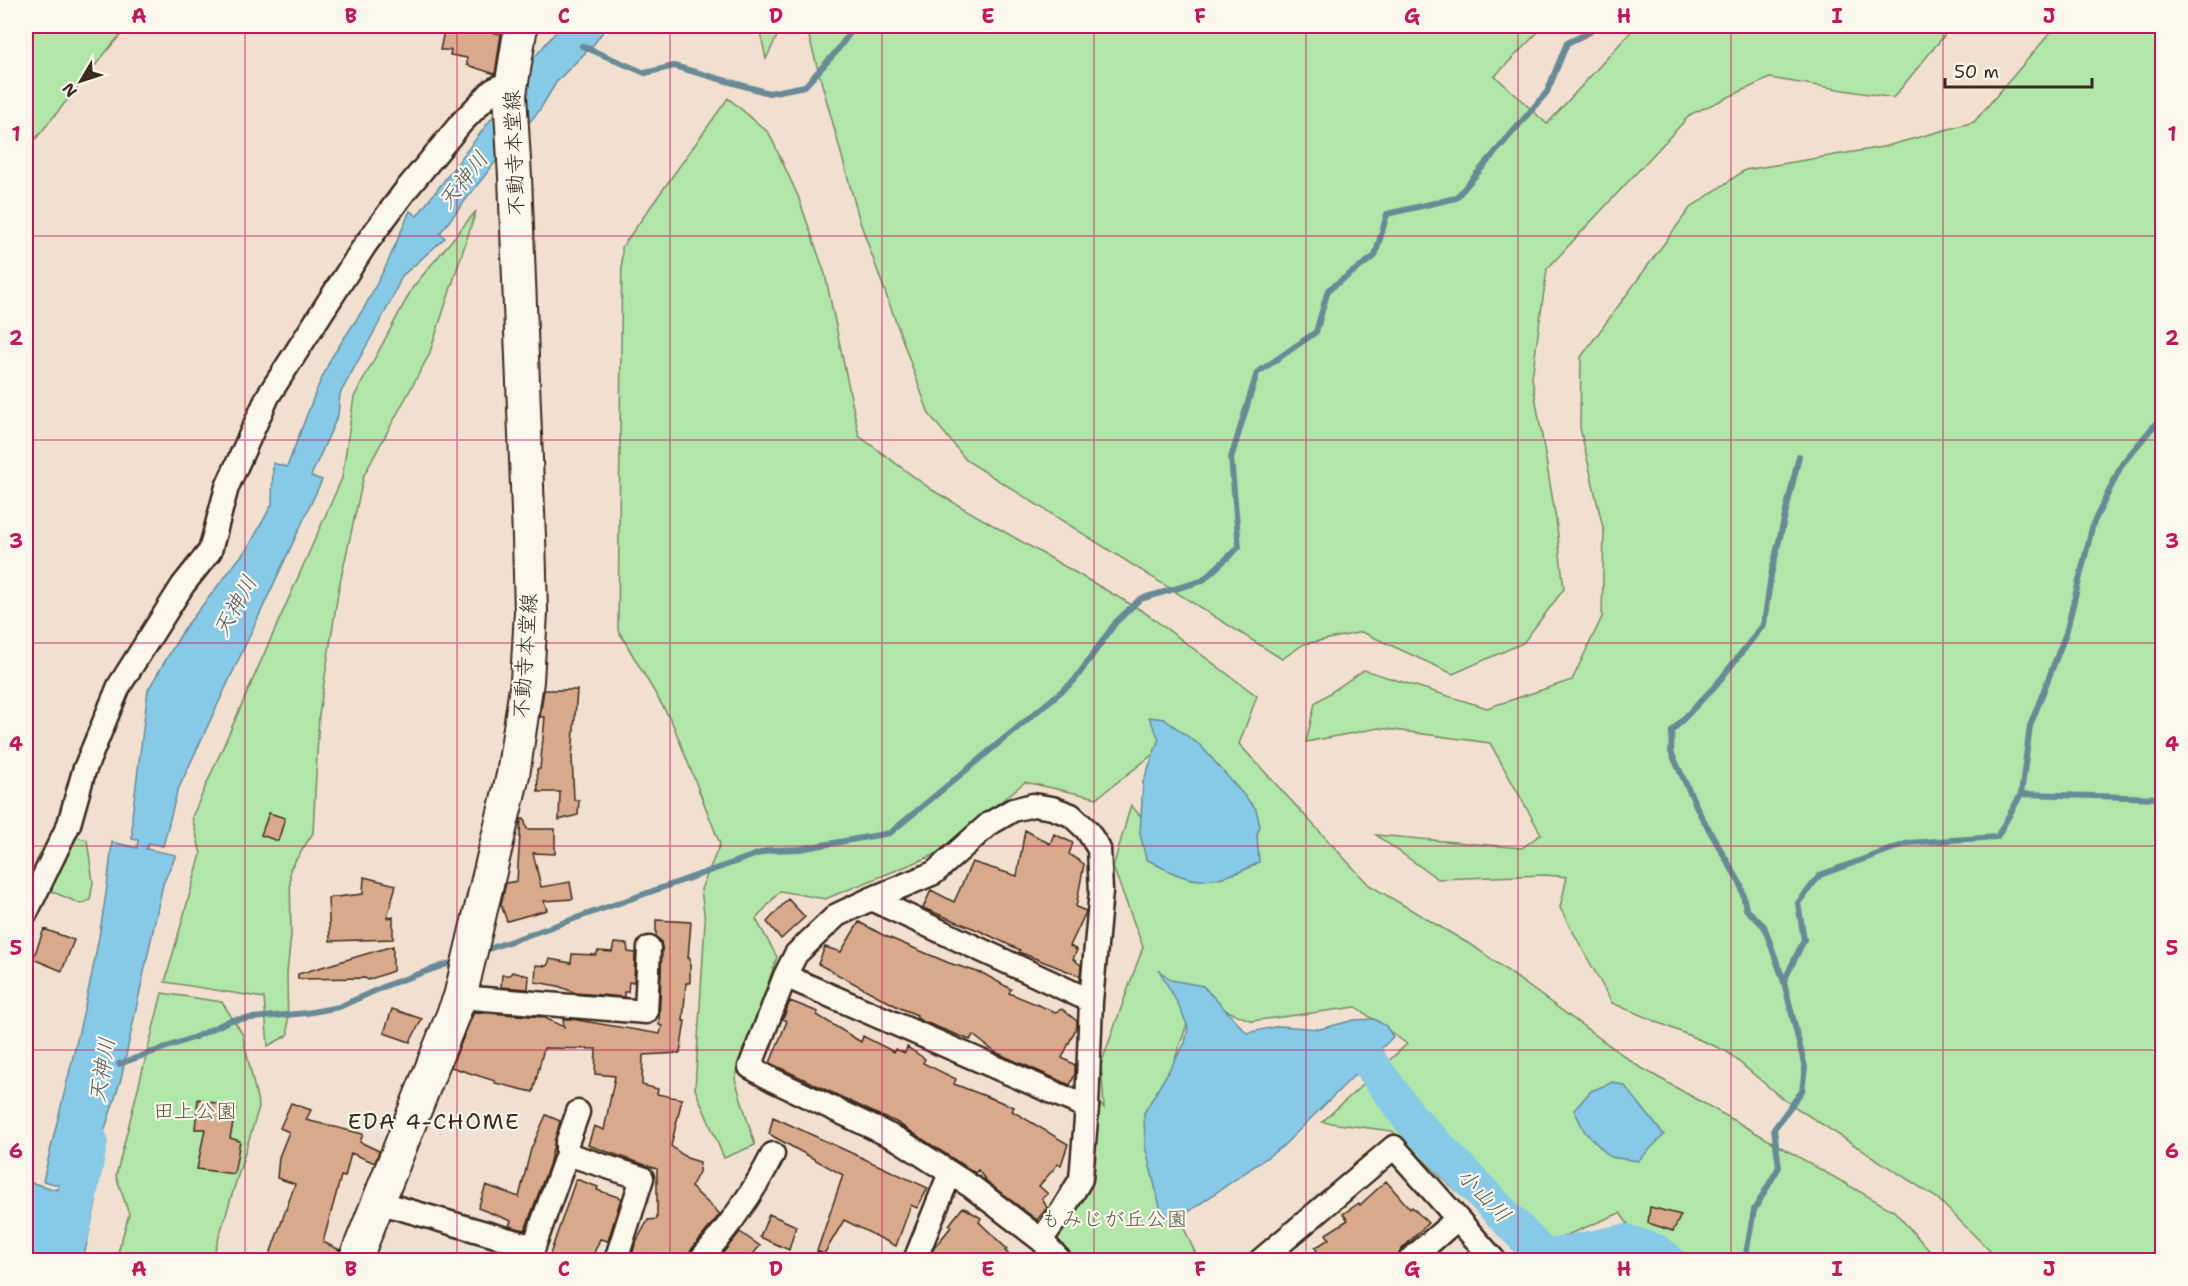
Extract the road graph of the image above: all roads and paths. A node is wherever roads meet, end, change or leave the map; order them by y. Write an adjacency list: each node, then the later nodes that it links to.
1 (521, 26): 2 (main road, 不動寺本堂線)
2 (511, 88): 4 (street); 7 (main road, 不動寺本堂線)
3 (871, 899): 6 (street); 8 (street); 8 (street)
4 (26, 913)
5 (649, 948): 7 (street)
6 (785, 976): 9 (street); 13 (street)
7 (460, 997): 14 (main road, 不動寺本堂線)
8 (1091, 1001): 9 (street)
9 (1087, 1107): 16 (street)
10 (578, 1112): 11 (street)
11 (567, 1154): 17 (street); 19 (street)
12 (773, 1154): 20 (street)
13 (950, 1173): 16 (street); 21 (street)
14 (378, 1202): 17 (street); 18 (main road, 不動寺本堂線)
15 (1457, 1219): 23 (street); 24 (street); 25 (street)
16 (1041, 1240): 22 (street)
17 (532, 1254)
18 (355, 1260)
19 (616, 1260)
20 (700, 1260)
21 (915, 1260)
22 (1060, 1260)
23 (1261, 1260)
24 (1410, 1260)
25 (1494, 1260)

